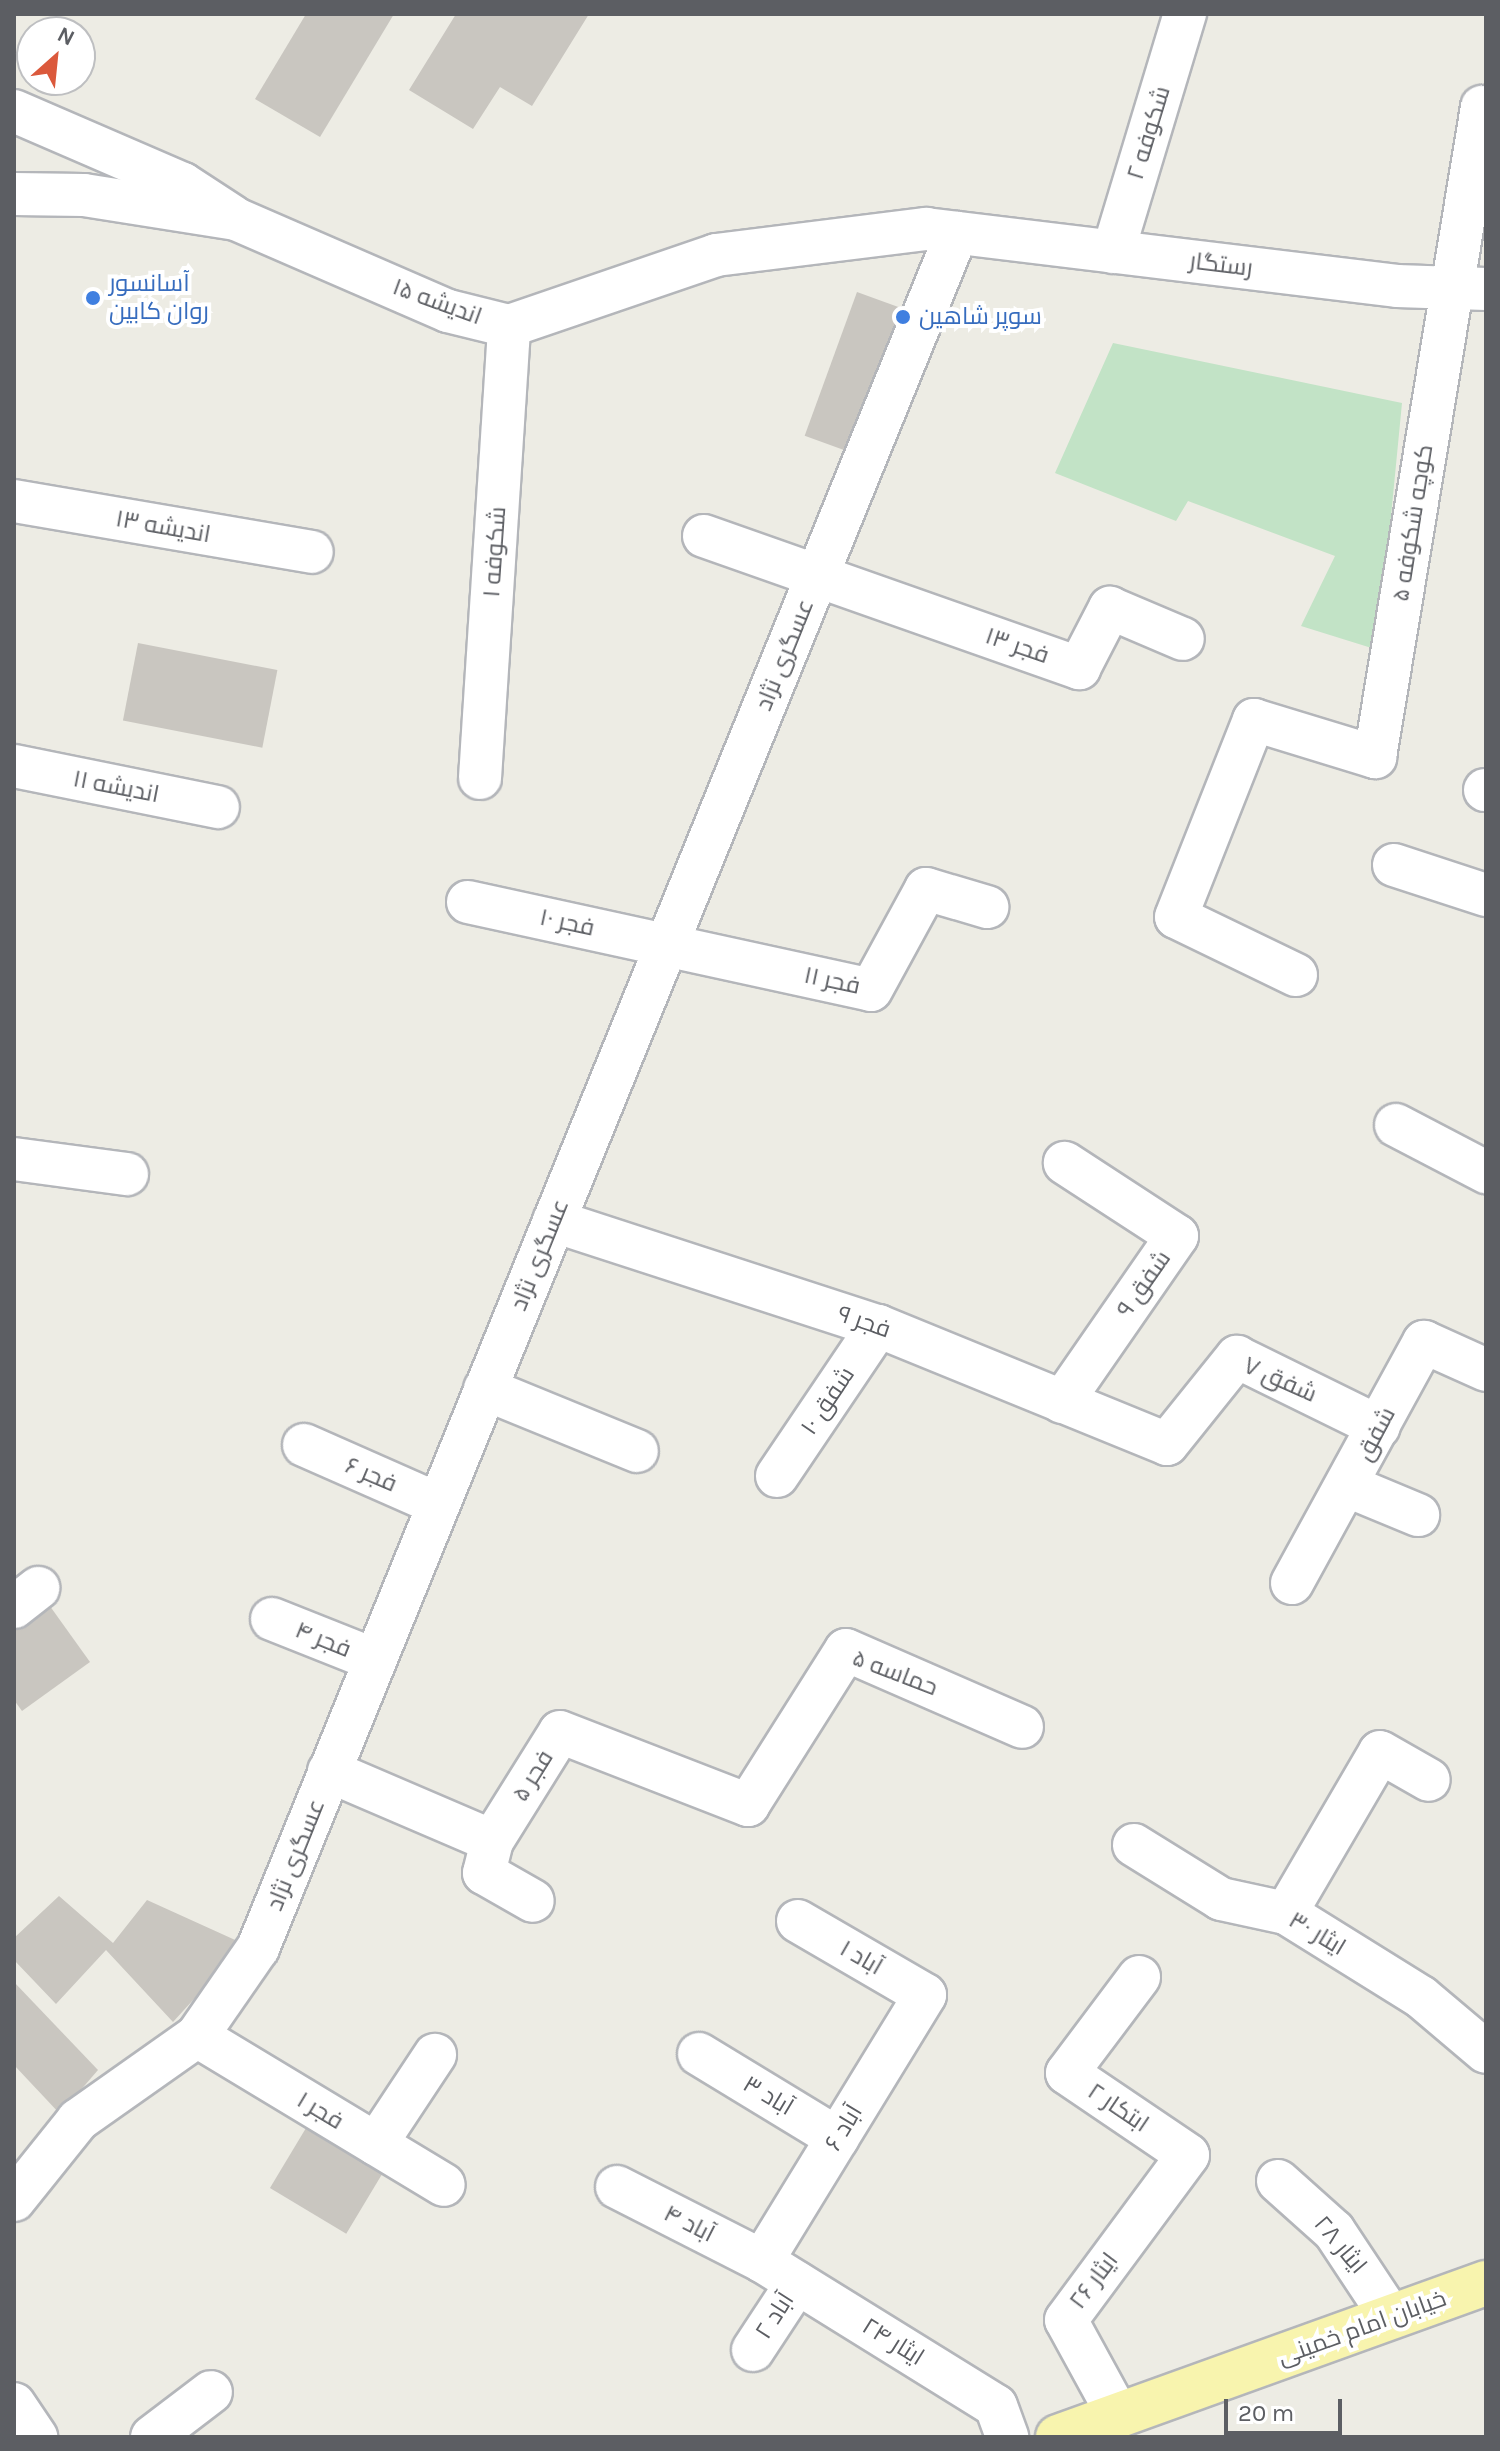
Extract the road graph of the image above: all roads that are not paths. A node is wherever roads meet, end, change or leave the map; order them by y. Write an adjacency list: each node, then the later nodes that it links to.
1 (1185, 14): 7 (street, شکوفه ۲)
2 (1482, 107): 8 (street, کوچه شکوفه ۵)
3 (14, 111): 5 (street)
4 (14, 194): 5 (street, اندیشه ۱۵)
5 (236, 219): 9 (street, اندیشه ۱۵)
6 (957, 233): 7 (street, رستگار); 9 (street, اندیشه ۱۵); 13 (street, عسگری نژاد)
7 (1113, 252): 8 (street, رستگار)
8 (1469, 289): 23 (street, کوچه شکوفه ۵)
9 (509, 326): 16 (street, شکوفه ۱)
10 (14, 501): 12 (street, اندیشه ١٣)
11 (704, 536): 13 (street)
12 (312, 552)
13 (816, 577): 14 (street, فجر ۱۳); 22 (street, عسگری نژاد)
14 (1183, 639)
15 (14, 766): 17 (street, اندیشه ۱۱)
16 (480, 778)
17 (218, 807)
18 (1394, 865): 19 (street)
19 (1486, 895)
20 (468, 902): 22 (street, فجر ۱۰)
21 (987, 907): 22 (street, فجر ۱۱)
22 (667, 944): 29 (street, عسگری نژاد)
23 (1296, 975)
24 (1396, 1125): 27 (street)
25 (14, 1159): 28 (street)
26 (1065, 1163): 33 (street, شفق ۹)
27 (1486, 1172)
28 (127, 1174)
29 (554, 1221): 30 (street, فجر ۹); 32 (street, عسگری نژاد)
30 (878, 1326): 33 (street, فجر ۹); 38 (street, شفق ۱۰)
31 (1486, 1370): 34 (street, شفق)
32 (485, 1389): 37 (street); 40 (street, عسگری نژاد)
33 (1062, 1402): 35 (street, فجر ۹)
34 (1379, 1427): 35 (street, شفق ۷); 39 (street, شفق)
35 (1167, 1444)
36 (304, 1445): 40 (street, فجر ۶)
37 (637, 1451)
38 (777, 1476)
39 (1348, 1486): 41 (street); 42 (street, شفق)
40 (438, 1504): 44 (street, عسگری نژاد)
41 (1418, 1515)
42 (1292, 1583)
43 (272, 1619): 44 (street, فجر ۴)
44 (375, 1660): 46 (street, عسگری نژاد)
45 (1022, 1727): 48 (street, حماسه ۵)
46 (329, 1771): 49 (street); 56 (street, عسگری نژاد)
47 (1429, 1780): 52 (street)
48 (748, 1805): 49 (street, فجر ۵)
49 (492, 1841): 51 (street)
50 (1134, 1845): 52 (street, ایثار ۳۰)
51 (533, 1901)
52 (1286, 1913): 57 (street, ایثار ۳۰)
53 (798, 1921): 55 (street, آباد ۱)
54 (1139, 1977): 62 (street, ابتکار ۲)
55 (925, 1995): 60 (street, آباد ۶)
56 (197, 2036): 61 (street, فجر ۱); 66 (street, عسگری نژاد)
57 (1486, 2052)
58 (699, 2054): 60 (street, آباد ۳)
59 (435, 2055): 61 (street)
60 (837, 2138): 67 (street, آباد ۶)
61 (376, 2144): 64 (street, فجر ۱)
62 (1188, 2155): 74 (street, ایثار ۲۶)
63 (1278, 2181): 70 (street, ایثار ۲۸)
64 (444, 2185)
65 (617, 2187): 67 (street, آباد ۴)
66 (14, 2200)
67 (762, 2261): 68 (street, ایثار ۲۴)
68 (797, 2283): 71 (street, آباد ۲); 77 (street, ایثار ۲۴)
69 (1486, 2283): 70 (main road, خیابان امام خمینی)
70 (1391, 2317): 74 (main road, خیابان امام خمینی)
71 (753, 2350)
72 (211, 2392): 76 (street)
73 (14, 2404): 75 (street)
74 (1118, 2415): 78 (main road, خیابان امام خمینی)
75 (36, 2437)
76 (152, 2437)
77 (1007, 2437)
78 (1058, 2437)

